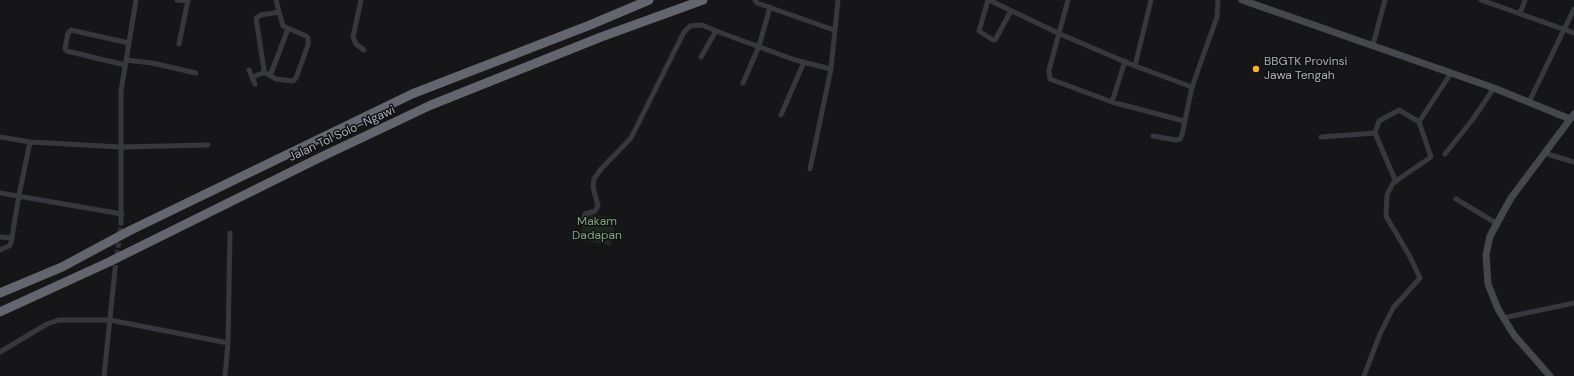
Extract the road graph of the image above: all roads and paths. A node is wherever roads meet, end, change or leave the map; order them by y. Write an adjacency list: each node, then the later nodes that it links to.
1 (136, 0): 29 (street)
2 (177, 0): 3 (street)
3 (188, 0): 30 (street)
4 (276, 0): 21 (street)
5 (361, 0): 33 (street)
6 (649, 0): 80 (highway, Jalan Tol Solo–Ngawi)
7 (703, 0): 82 (highway, Jalan Tol Solo–Ngawi)
8 (838, 0): 25 (street)
9 (989, 0): 20 (street); 20 (street)
10 (1068, 0): 28 (street)
11 (1151, 0): 38 (street)
12 (1218, 0): 48 (street)
13 (1242, 0): 31 (street)
14 (1385, 0): 31 (street)
15 (1481, 0): 22 (street)
16 (1525, 0): 22 (street)
17 (755, 1): 18 (street)
18 (770, 7): 25 (street); 32 (street)
19 (1574, 9): 24 (street)
20 (1010, 10): 28 (street)
21 (279, 12): 23 (street); 41 (street)
22 (1520, 13): 24 (street)
23 (288, 29): 44 (street); 44 (street)
24 (1563, 29): 27 (street); 51 (street)
25 (834, 30): 39 (street)
26 (716, 31): 32 (street); 34 (street); 72 (street)
27 (1574, 33)
28 (1060, 34): 35 (street); 50 (street)
29 (129, 43): 36 (street); 36 (street)
30 (179, 44)
31 (1373, 45): 43 (street)
32 (759, 46): 37 (street); 46 (street)
33 (364, 50)
34 (701, 57)
35 (1125, 61): 38 (street); 50 (street)
36 (126, 62): 42 (street); 62 (street)
37 (804, 62): 39 (street); 52 (street)
38 (1135, 66): 48 (street)
39 (831, 68): 66 (street)
40 (249, 70): 45 (street)
41 (264, 72): 44 (street); 45 (street)
42 (196, 73)
43 (1451, 73): 49 (street); 55 (street)
44 (270, 76)
45 (252, 77): 47 (street)
46 (743, 83)
47 (255, 84)
48 (1192, 87): 54 (street)
49 (1494, 88): 51 (street); 64 (street)
50 (1112, 102): 54 (street)
51 (1529, 102): 53 (street)
52 (781, 115)
53 (1572, 116): 63 (street)
54 (1184, 122): 57 (street)
55 (1420, 122): 56 (street); 67 (street)
56 (1375, 133): 59 (street); 67 (street)
57 (1153, 136)
58 (0, 137): 60 (street)
59 (1321, 137)
60 (30, 142): 62 (street); 69 (street)
61 (208, 145): 62 (street)
62 (120, 147): 71 (street)
63 (1544, 153): 65 (street); 74 (street)
64 (1445, 154)
65 (1574, 162)
66 (810, 169)
67 (1396, 182): 89 (street)
68 (0, 193): 69 (street)
69 (18, 195): 71 (street); 77 (street)
70 (1456, 199): 74 (street)
71 (122, 214): 73 (street)
72 (583, 221)
73 (121, 223)
74 (1496, 223): 83 (street)
75 (230, 233): 85 (street)
76 (0, 237): 77 (street)
77 (12, 238): 78 (street)
78 (0, 250)
79 (115, 270): 84 (street)
80 (0, 294)
81 (1574, 303): 83 (street)
82 (0, 312)
83 (1503, 318): 90 (street)
84 (110, 320): 85 (street); 86 (street); 87 (street)
85 (228, 343): 88 (street)
86 (0, 352)
87 (104, 376)
88 (225, 376)
89 (1364, 376)
90 (1550, 376)

